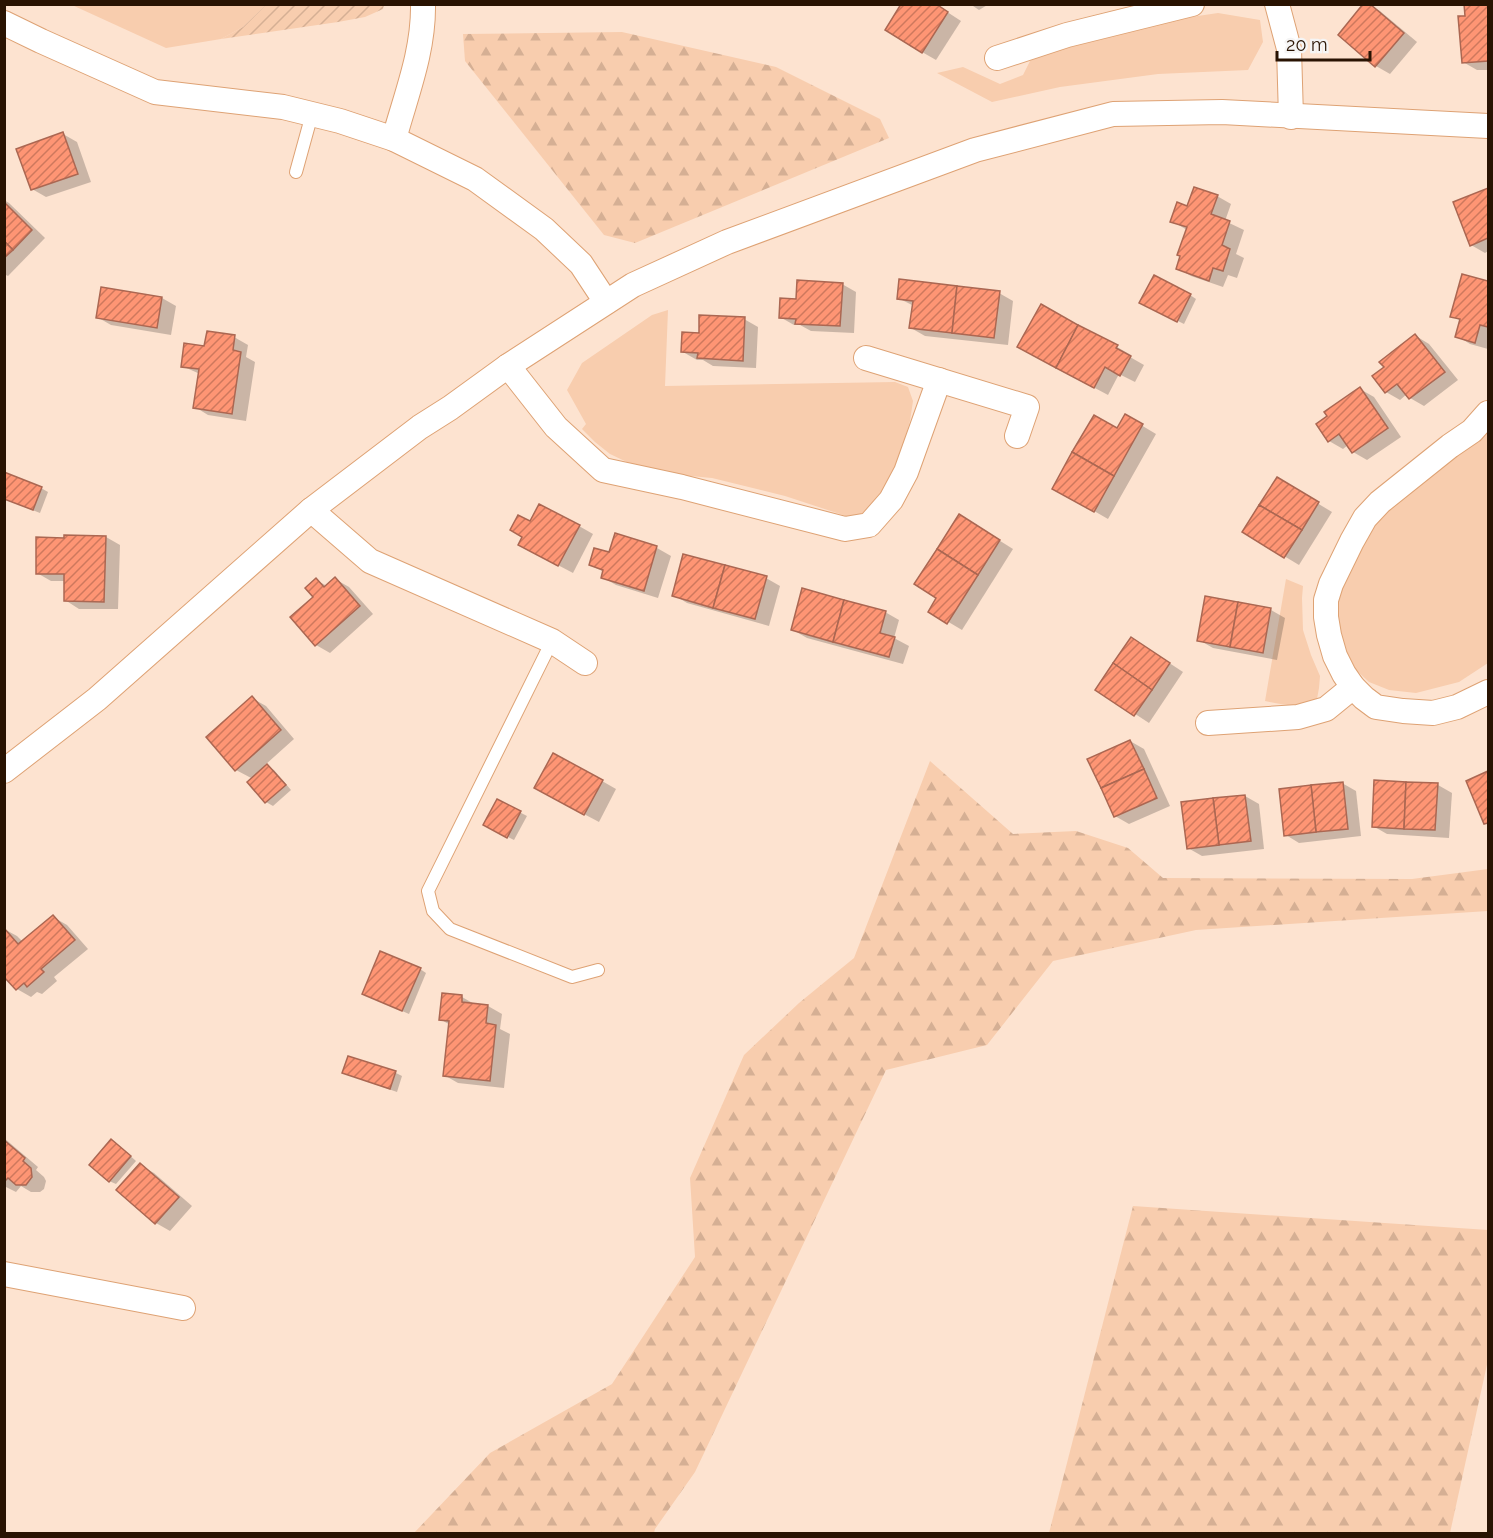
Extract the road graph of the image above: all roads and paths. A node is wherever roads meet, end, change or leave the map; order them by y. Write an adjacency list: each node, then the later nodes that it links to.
1 (423, 4): 9 (street)
2 (1192, 4): 5 (street)
3 (1277, 4): 7 (street)
4 (4, 23): 6 (street)
5 (998, 58)
6 (312, 114): 9 (street); 10 (lane)
7 (1291, 117): 8 (street); 11 (street)
8 (1488, 126)
9 (394, 139): 11 (street)
10 (296, 172)
11 (606, 302): 13 (street)
12 (866, 358): 14 (street)
13 (508, 366): 14 (street); 17 (street)
14 (939, 380): 16 (street)
15 (1488, 413): 20 (street)
16 (1017, 436)
17 (311, 510): 18 (street); 23 (street)
18 (552, 641): 19 (street); 24 (lane)
19 (585, 663)
20 (1353, 687): 21 (street); 22 (street)
21 (1488, 692)
22 (1209, 723)
23 (4, 771)
24 (598, 970)
25 (4, 1274): 26 (street)
26 (183, 1308)

